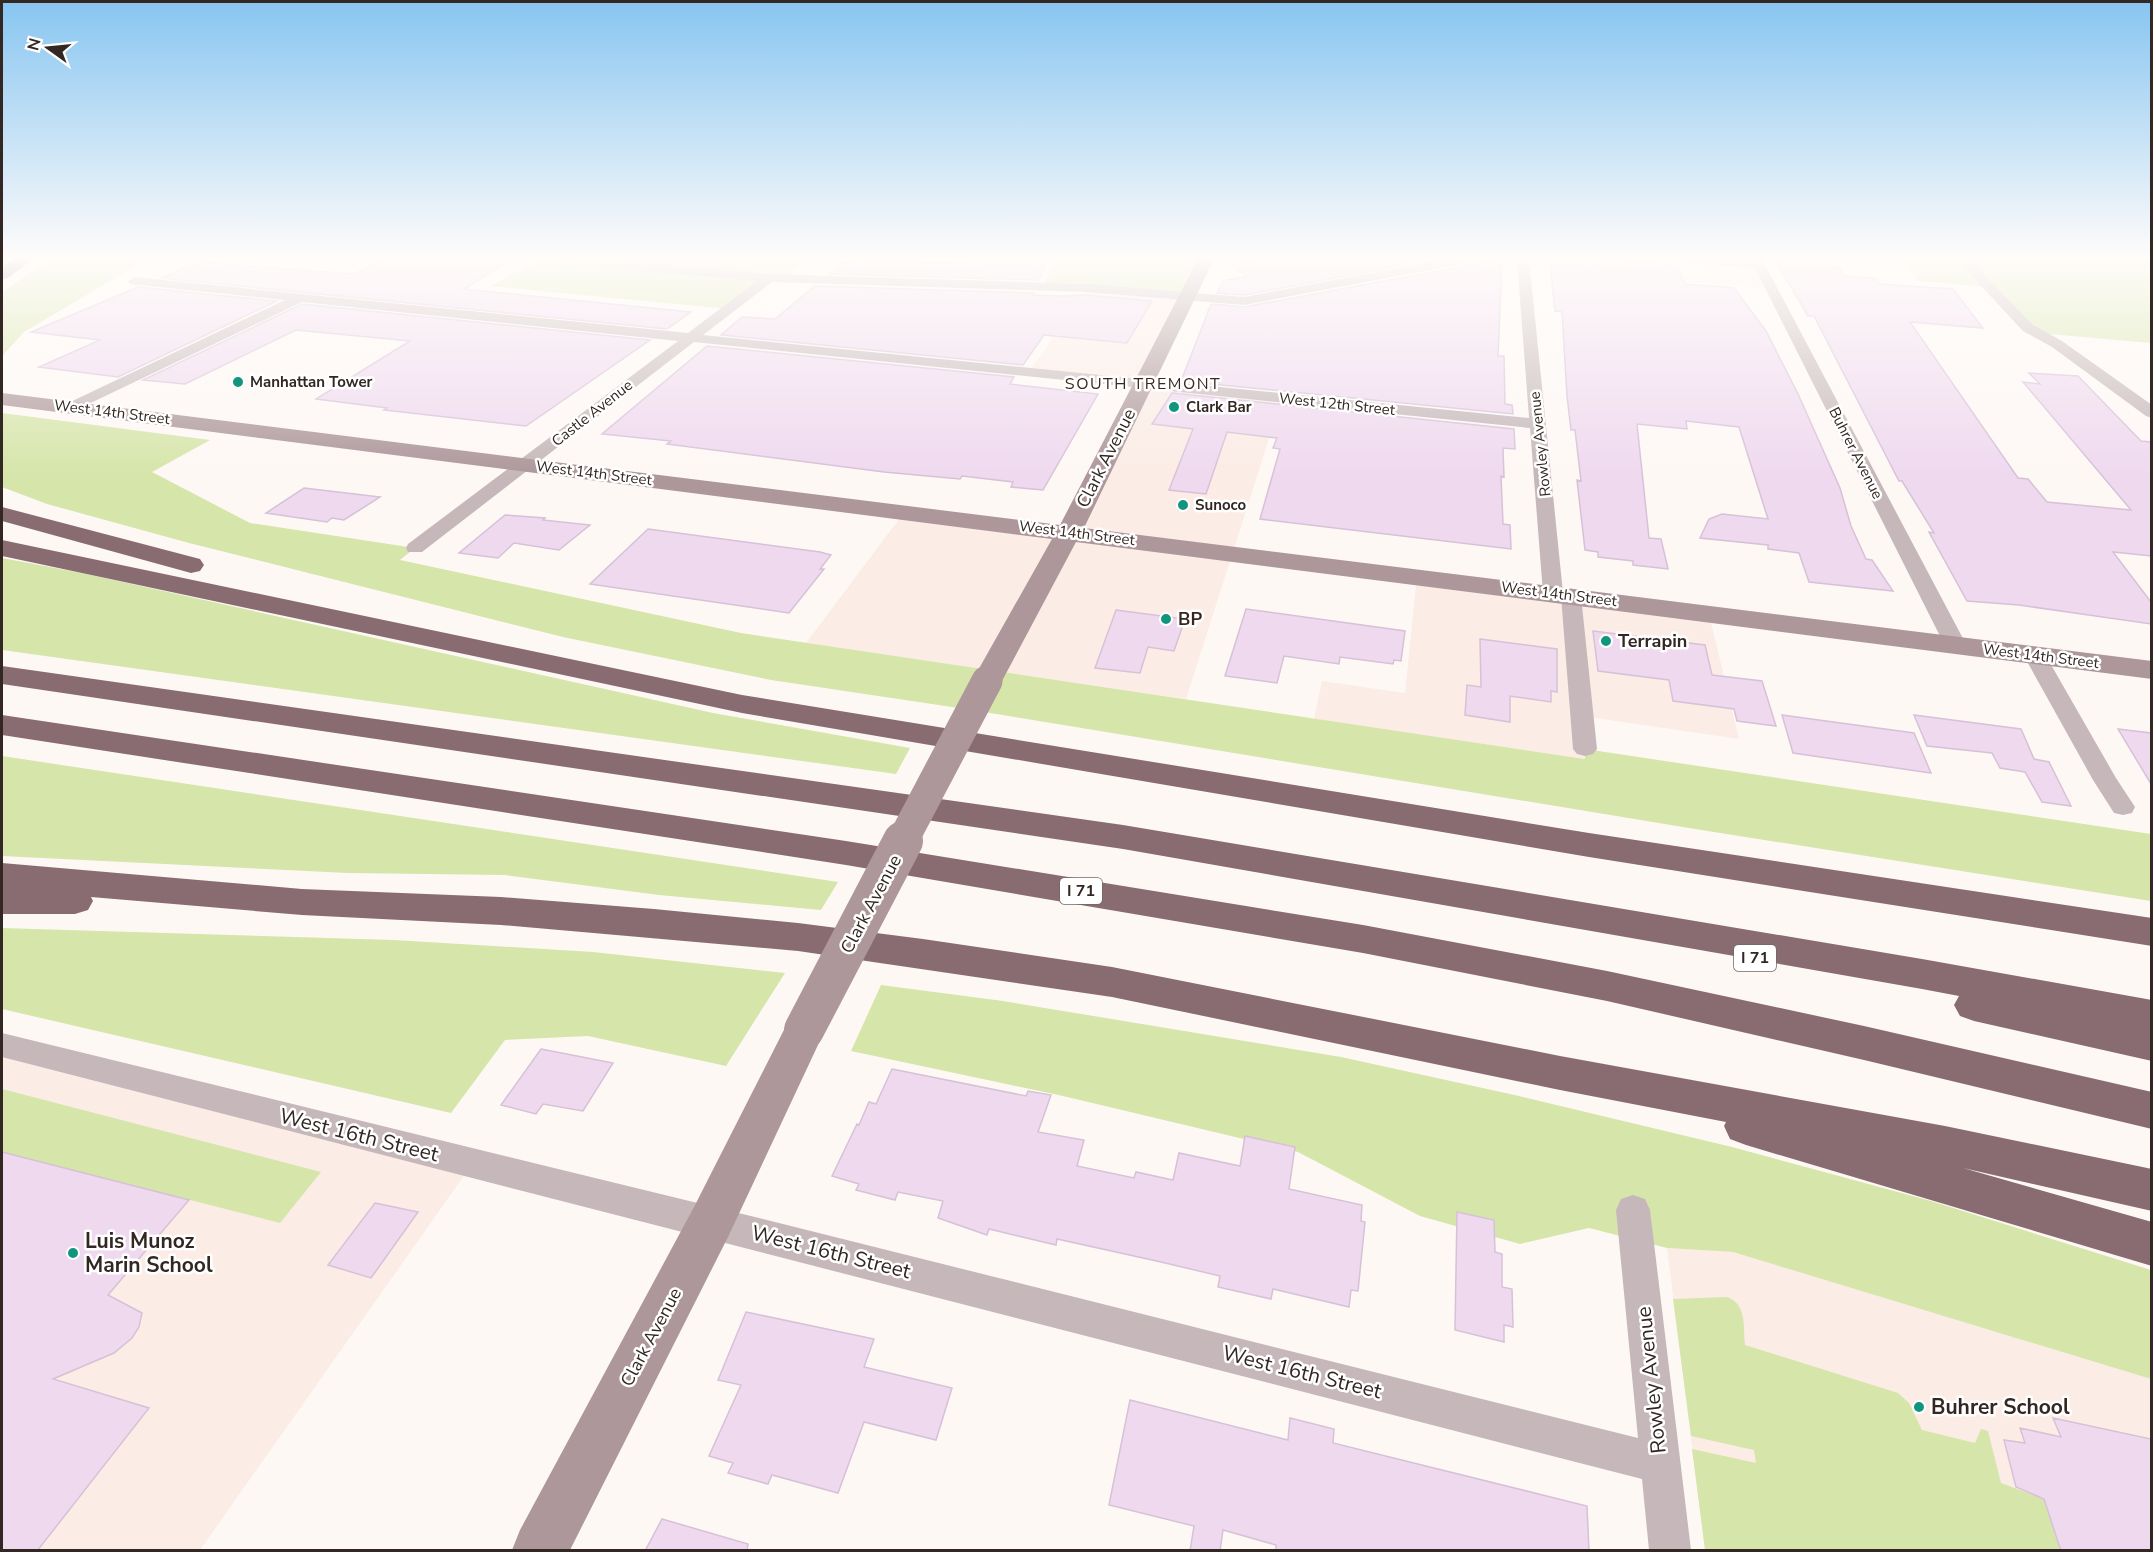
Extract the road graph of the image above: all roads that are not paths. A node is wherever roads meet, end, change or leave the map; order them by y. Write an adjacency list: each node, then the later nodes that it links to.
1 (230, 331): 11 (street)
2 (625, 331): 8 (street, West 12th Street)
3 (698, 331): 8 (street, Castle Avenue)
4 (1169, 331): 9 (street, Clark Avenue)
5 (1530, 331): 13 (street, Rowley Avenue)
6 (1793, 331): 20 (street, Buhrer Avenue)
7 (2034, 331): 12 (street)
8 (689, 338): 9 (street, West 12th Street); 14 (street, Castle Avenue)
9 (1143, 384): 13 (street, West 12th Street); 16 (street, Clark Avenue)
10 (2, 399): 11 (street, West 14th Street)
11 (71, 407): 14 (street, West 14th Street)
12 (2151, 413)
13 (1538, 424): 19 (street, Rowley Avenue)
14 (526, 464): 16 (street, West 14th Street); 18 (street, Castle Avenue)
15 (2, 514): 21 (highway)
16 (1069, 532): 19 (street, West 14th Street); 42 (street, Clark Avenue, bridge)
17 (2, 548): 21 (highway)
18 (415, 548)
19 (1562, 595): 20 (street, West 14th Street); 26 (street, Rowley Avenue)
20 (1956, 646): 22 (street, West 14th Street)
21 (481, 650): 28 (highway)
22 (2035, 656): 23 (street, West 14th Street); 27 (street)
23 (2151, 670)
24 (2, 675): 30 (highway, I 71)
25 (2, 725): 39 (highway, I 71)
26 (1585, 748)
27 (2123, 807)
28 (1589, 845): 33 (highway); 34 (highway)
29 (2, 876): 32 (highway)
30 (1357, 876): 35 (highway); 36 (highway, I 71)
31 (2, 901): 32 (highway)
32 (302, 902): 38 (highway)
33 (2151, 932)
34 (2151, 951)
35 (2151, 1016)
36 (2151, 1044)
37 (2, 1045): 42 (street, West 16th Street)
38 (1560, 1073): 40 (highway); 43 (highway)
39 (2151, 1111)
40 (2151, 1190)
41 (1633, 1210): 44 (street, Rowley Avenue)
42 (711, 1222): 44 (street, West 16th Street); 45 (street, Clark Avenue)
43 (2151, 1244)
44 (1659, 1463): 46 (street, Rowley Avenue)
45 (540, 1551)
46 (1670, 1551)

